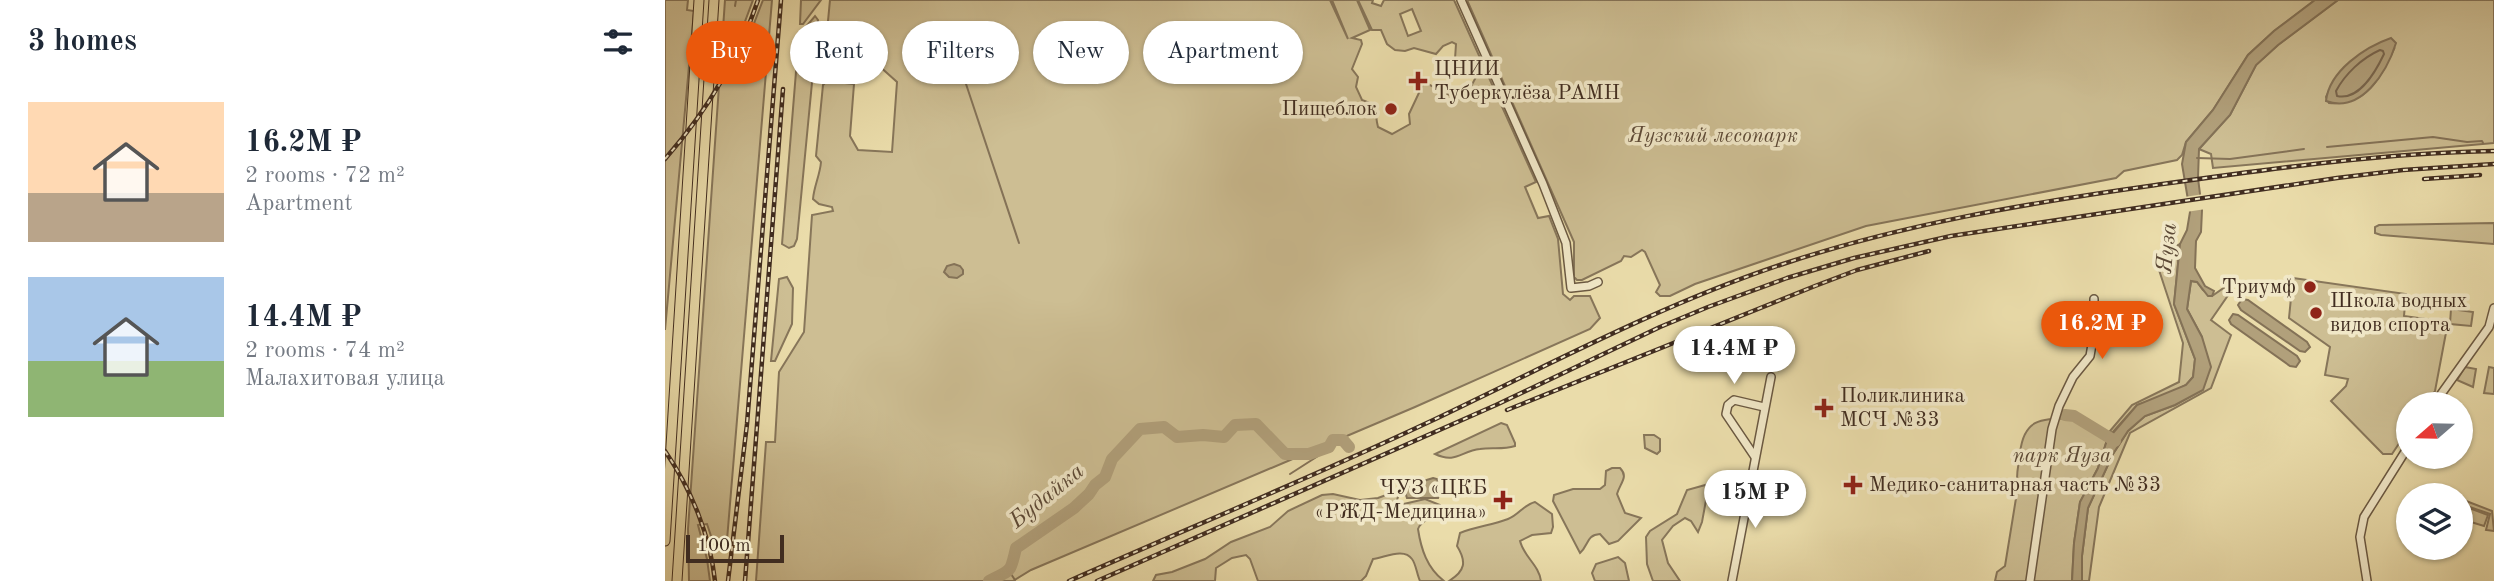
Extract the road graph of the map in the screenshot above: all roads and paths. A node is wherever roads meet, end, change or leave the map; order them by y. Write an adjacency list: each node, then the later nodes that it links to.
1 (699, 0): 12 (main road)
2 (714, 0): 13 (main road)
3 (1461, 0): 4 (street)
4 (1598, 282)
5 (2094, 299): 15 (street)
6 (2494, 308): 8 (street)
7 (1771, 377): 9 (street)
8 (2442, 392)
9 (1764, 407): 10 (street); 10 (street)
10 (1755, 457): 14 (street)
11 (2396, 466): 16 (street)
12 (665, 541)
13 (677, 581)
14 (1732, 581)
15 (2030, 581)
16 (2367, 581)

